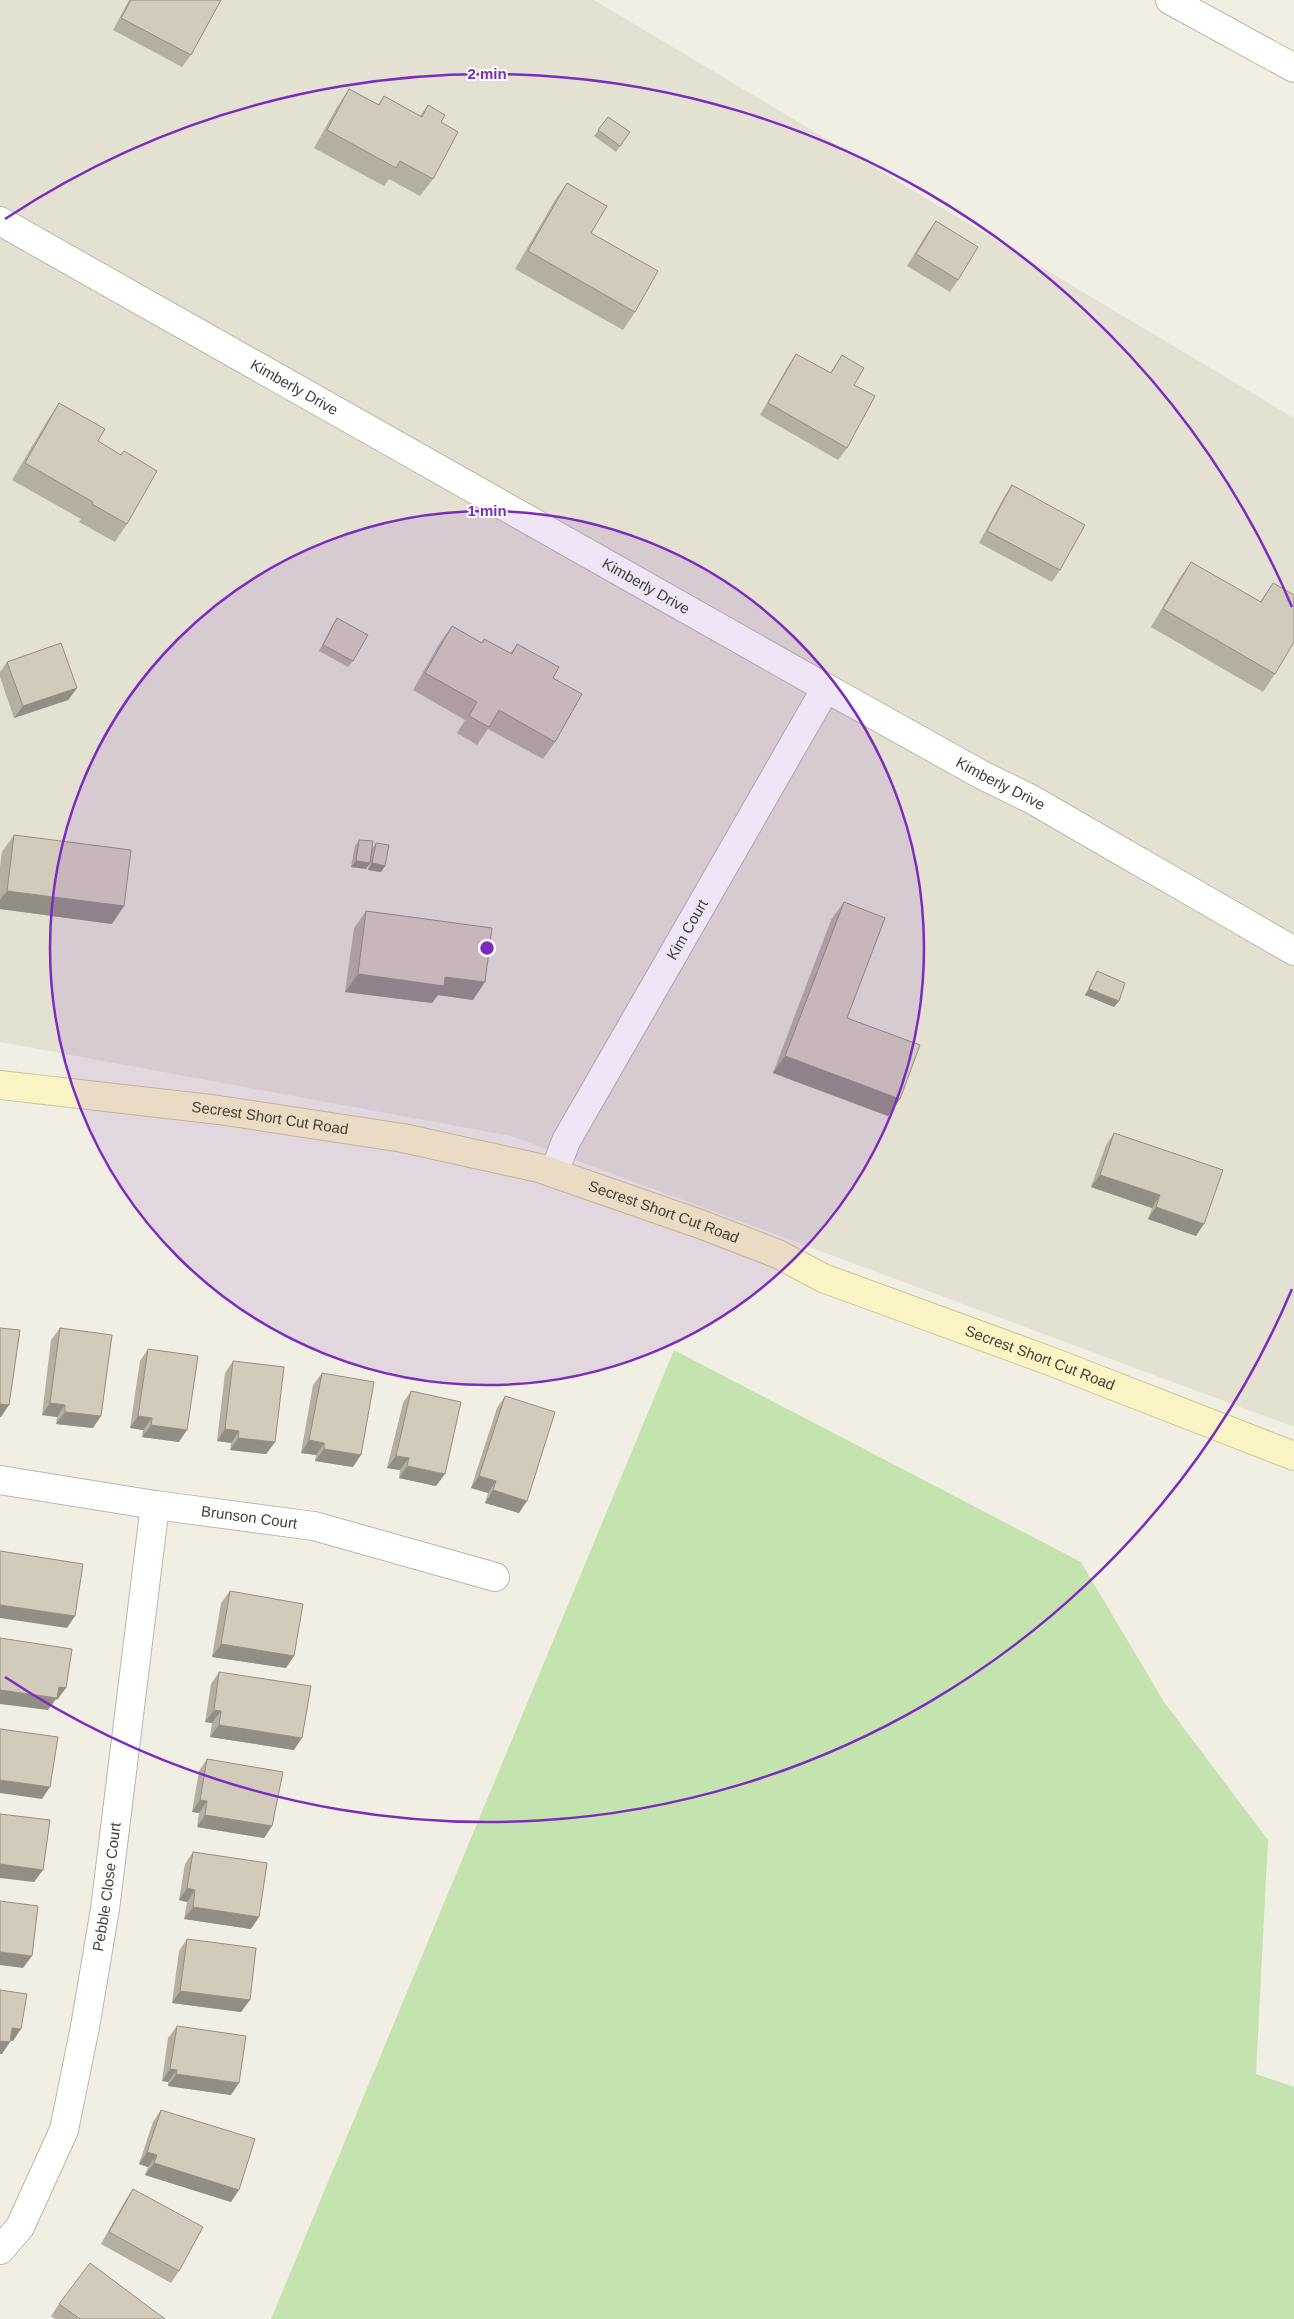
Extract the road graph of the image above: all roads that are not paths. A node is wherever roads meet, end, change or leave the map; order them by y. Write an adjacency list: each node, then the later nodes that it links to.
1 (1170, 0): 2 (street)
2 (1294, 68)
3 (0, 221): 4 (street, Kimberly Drive)
4 (826, 688): 5 (street, Kimberly Drive); 7 (street, Kim Court)
5 (1294, 952)
6 (0, 1085): 7 (main road, Secrest Short Cut Road)
7 (554, 1174): 8 (main road, Secrest Short Cut Road)
8 (1294, 1456)
9 (0, 1480): 10 (street, Brunson Court)
10 (155, 1505): 11 (street, Brunson Court); 12 (street, Pebble Close Court)
11 (495, 1577)
12 (0, 2250)

